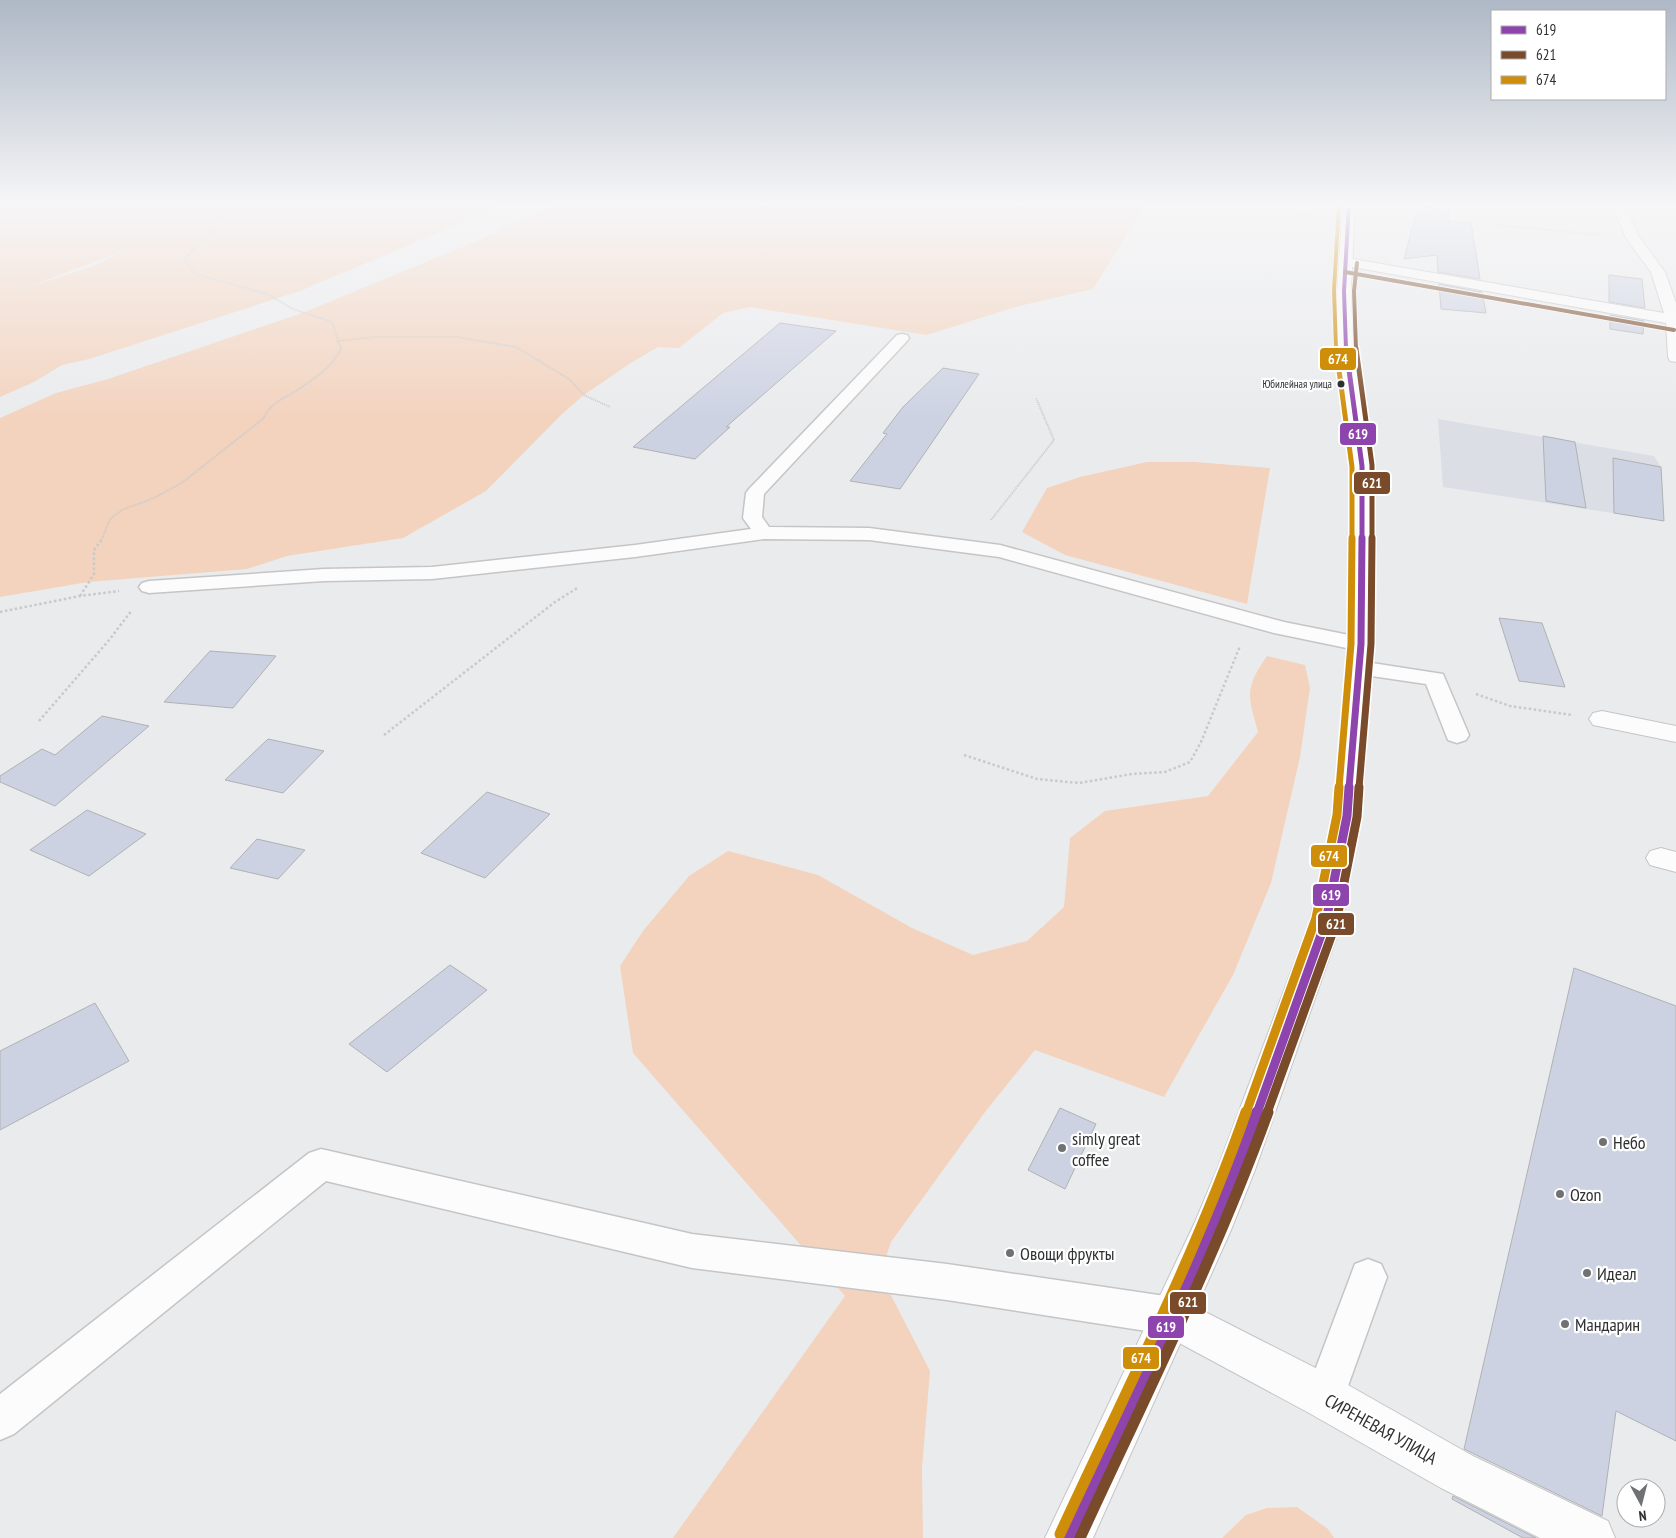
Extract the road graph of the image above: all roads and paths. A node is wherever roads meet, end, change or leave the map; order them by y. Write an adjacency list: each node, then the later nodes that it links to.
1 (198, 275): 7 (path)
2 (1346, 275): 18 (main road)
3 (1419, 275): 5 (main road)
4 (1659, 275): 5 (main road)
5 (1675, 320): 8 (main road)
6 (902, 338): 11 (lane)
7 (337, 341): 10 (path); 15 (path)
8 (1676, 357)
9 (1036, 398): 12 (path)
10 (610, 407)
11 (764, 533): 12 (lane); 13 (lane)
12 (972, 548): 17 (lane)
13 (635, 551): 14 (lane); 23 (path)
14 (149, 587): 15 (path); 21 (path)
15 (80, 596): 16 (path)
16 (0, 612)
17 (1282, 628): 18 (lane); 25 (path)
18 (1360, 656): 19 (lane); 27 (main road)
19 (1435, 679): 20 (path); 24 (lane)
20 (1602, 719): 22 (main road)
21 (39, 721)
22 (1676, 734)
23 (384, 735)
24 (1458, 735)
25 (964, 754)
26 (1368, 1277): 28 (lane)
27 (1172, 1316): 28 (main road, СИРЕНЕВАЯ УЛИЦА); 29 (lane); 30 (main road)
28 (1325, 1397): 31 (main road, СИРЕНЕВАЯ УЛИЦА)
29 (0, 1420)
30 (1069, 1538)
31 (1591, 1538)

